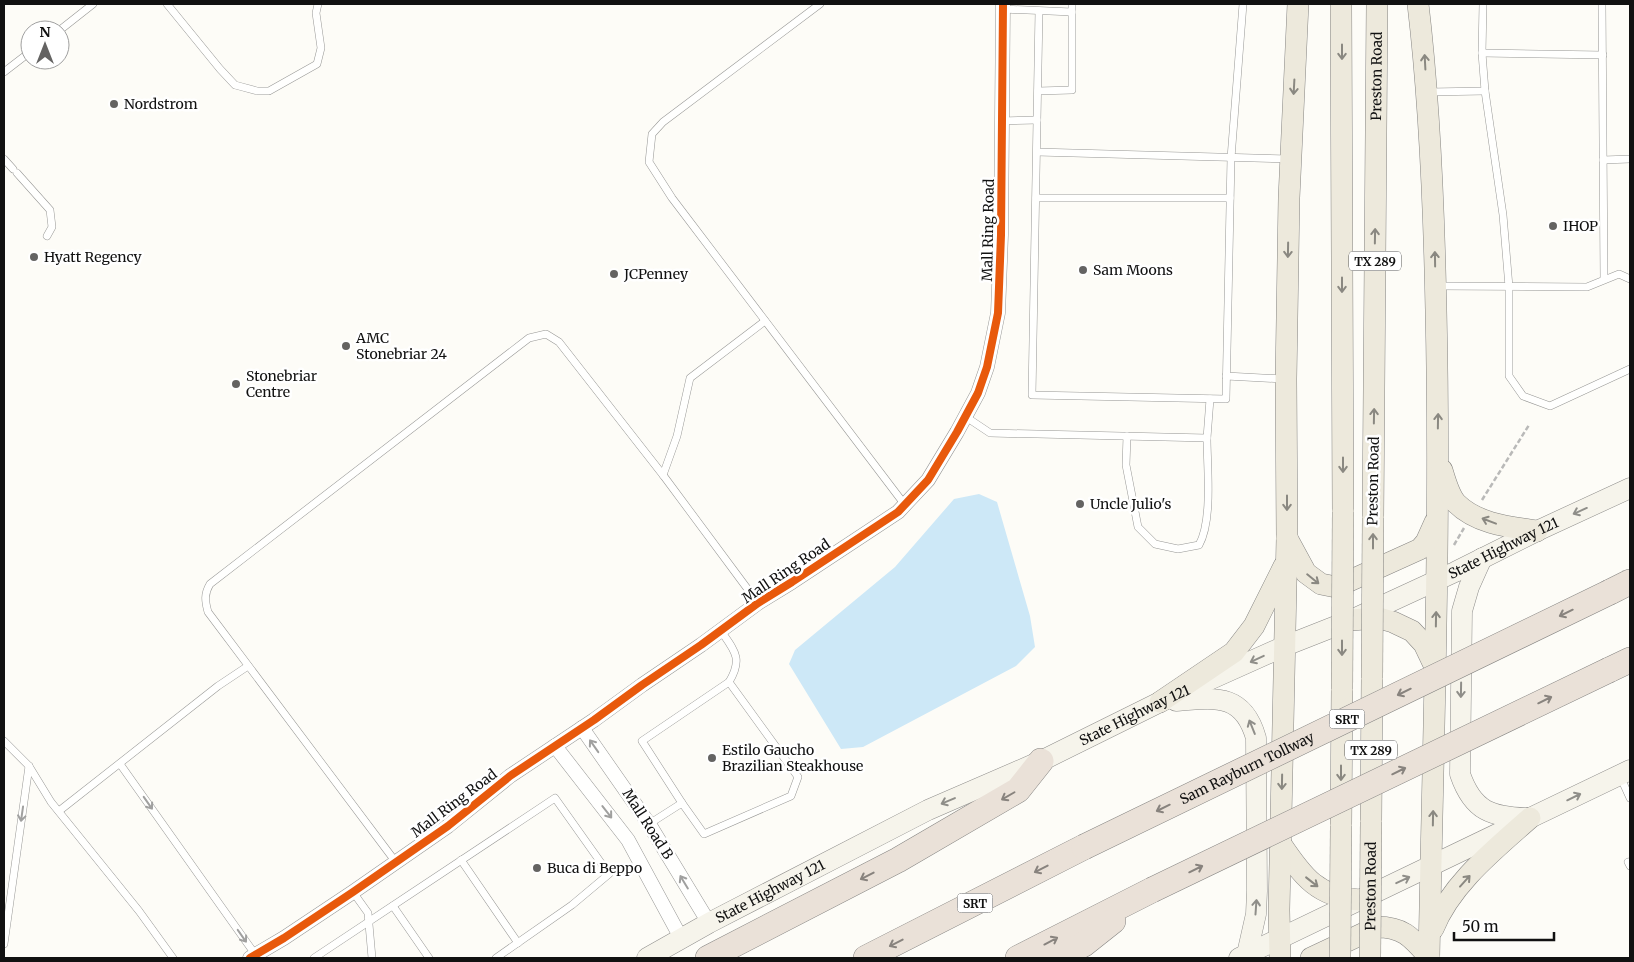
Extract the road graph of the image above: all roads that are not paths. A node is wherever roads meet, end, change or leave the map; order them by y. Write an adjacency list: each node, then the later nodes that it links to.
1 (93, 4): 18 (lane)
2 (167, 4): 17 (lane)
3 (313, 4): 17 (lane)
4 (318, 4): 17 (lane)
5 (820, 4): 41 (lane)
6 (1072, 4): 16 (lane)
7 (1243, 4): 29 (lane)
8 (1298, 4): 30 (main road, one-way to 30)
9 (1341, 4): 109 (main road, TX 289, one-way to 109, bridge)
10 (1377, 4): 110 (main road, Preston Road / TX 289, one-way to 10, bridge)
11 (1418, 4): 25 (main road, one-way to 11)
12 (1483, 4): 19 (lane)
13 (1602, 4): 20 (lane)
14 (1003, 6): 15 (lane); 26 (street, Mall Ring Road)
15 (1045, 9): 16 (lane); 23 (lane)
16 (1072, 12): 23 (lane)
17 (316, 13)
18 (70, 22)
19 (1482, 53): 20 (lane); 24 (lane)
20 (1603, 55): 33 (lane)
21 (20, 60): 22 (lane)
22 (4, 72)
23 (1038, 90): 27 (lane)
24 (1485, 91): 25 (lane); 40 (lane)
25 (1426, 92): 39 (main road, one-way to 25)
26 (1002, 120): 27 (lane); 46 (street, Mall Ring Road)
27 (1037, 120): 28 (lane)
28 (1037, 152): 29 (lane); 34 (lane)
29 (1231, 158): 30 (lane); 35 (lane)
30 (1291, 159): 44 (main road, one-way to 44)
31 (1630, 159): 33 (lane)
32 (4, 160): 36 (lane)
33 (1603, 160): 37 (lane)
34 (1036, 198): 35 (lane); 45 (lane)
35 (1230, 198): 43 (lane)
36 (47, 236)
37 (1604, 279): 38 (lane); 40 (lane)
38 (1630, 279)
39 (1436, 286): 40 (lane); 49 (main road, one-way to 39)
40 (1509, 287): 42 (lane)
41 (765, 321): 50 (lane); 52 (lane)
42 (1630, 369)
43 (1226, 376): 44 (lane); 45 (lane)
44 (1286, 379): 55 (main road, one-way to 55)
45 (1210, 399): 48 (lane)
46 (966, 417): 47 (lane); 52 (street, Mall Ring Road)
47 (1127, 436): 48 (lane); 48 (lane)
48 (1207, 438)
49 (1438, 455): 53 (main road); 54 (main road, one-way to 49)
50 (663, 475): 60 (lane); 65 (lane)
51 (1630, 488): 54 (main road, State Highway 121, one-way to 54)
52 (905, 505): 60 (street, Mall Ring Road)
53 (1437, 518): 55 (main road, one-way to 53); 58 (main road)
54 (1537, 530): 56 (main road, State Highway 121)
55 (1287, 538): 57 (main road)
56 (1482, 558): 58 (main road, State Highway 121); 79 (main road, one-way to 79)
57 (1287, 561): 63 (main road); 68 (main road)
58 (1436, 580): 61 (main road, State Highway 121); 66 (main road, one-way to 58)
59 (1620, 587): 105 (highway, Sam Rayburn Tollway / SRT, one-way to 105, bridge)
60 (758, 603): 62 (street, Mall Ring Road)
61 (1351, 620): 63 (main road, State Highway 121); 66 (main road)
62 (721, 631): 67 (lane); 69 (street, Mall Ring Road)
63 (1285, 646): 68 (main road, State Highway 121, one-way to 68); 81 (main road, one-way to 81)
64 (1620, 665): 90 (highway, one-way to 64, bridge)
65 (248, 666): 73 (lane); 83 (lane)
66 (1435, 668): 84 (main road, one-way to 66)
67 (729, 682): 77 (lane); 77 (lane)
68 (1160, 702): 72 (main road, State Highway 121); 96 (main road, one-way to 68)
69 (582, 728): 71 (street, Mall Ring Road); 80 (street, Mall Road B, one-way to 69)
70 (4, 741): 74 (lane)
71 (556, 746): 83 (street, Mall Ring Road); 91 (street, Mall Road B, one-way to 91)
72 (1042, 761): 89 (main road, State Highway 121, one-way to 89); 104 (highway, one-way to 104)
73 (120, 764): 78 (lane); 97 (lane, one-way to 97)
74 (29, 766): 78 (lane); 93 (lane, one-way to 93)
75 (1625, 772): 76 (lane); 79 (main road, one-way to 75)
76 (1630, 798)
77 (682, 803): 80 (lane)
78 (59, 812): 98 (lane)
79 (1530, 818): 84 (main road); 95 (main road, one-way to 79)
80 (649, 824): 89 (street, Mall Road B, one-way to 80)
81 (1281, 844): 86 (main road, one-way to 86); 94 (main road)
82 (461, 860): 87 (lane); 92 (lane); 92 (lane)
83 (395, 861): 85 (street, Mall Ring Road)
84 (1432, 867): 86 (main road, one-way to 84); 95 (main road)
85 (353, 892): 88 (lane); 97 (street, Mall Ring Road)
86 (1360, 900): 94 (main road)
87 (393, 906): 88 (lane); 101 (lane)
88 (368, 922): 99 (lane); 100 (lane)
89 (709, 923): 91 (main road, State Highway 121)
90 (1083, 934): 106 (highway, one-way to 90); 107 (highway)
91 (681, 938): 103 (main road, State Highway 121)
92 (518, 943): 102 (lane)
93 (4, 944)
94 (1280, 948): 96 (main road)
95 (1430, 951): 108 (main road)
96 (1243, 956)
97 (255, 957)
98 (173, 958)
99 (314, 958)
100 (370, 958)
101 (429, 958)
102 (496, 958)
103 (647, 958)
104 (708, 958)
105 (866, 958)
106 (1018, 958)
107 (1058, 958)
108 (1311, 958)
109 (1340, 958)
110 (1370, 958)

